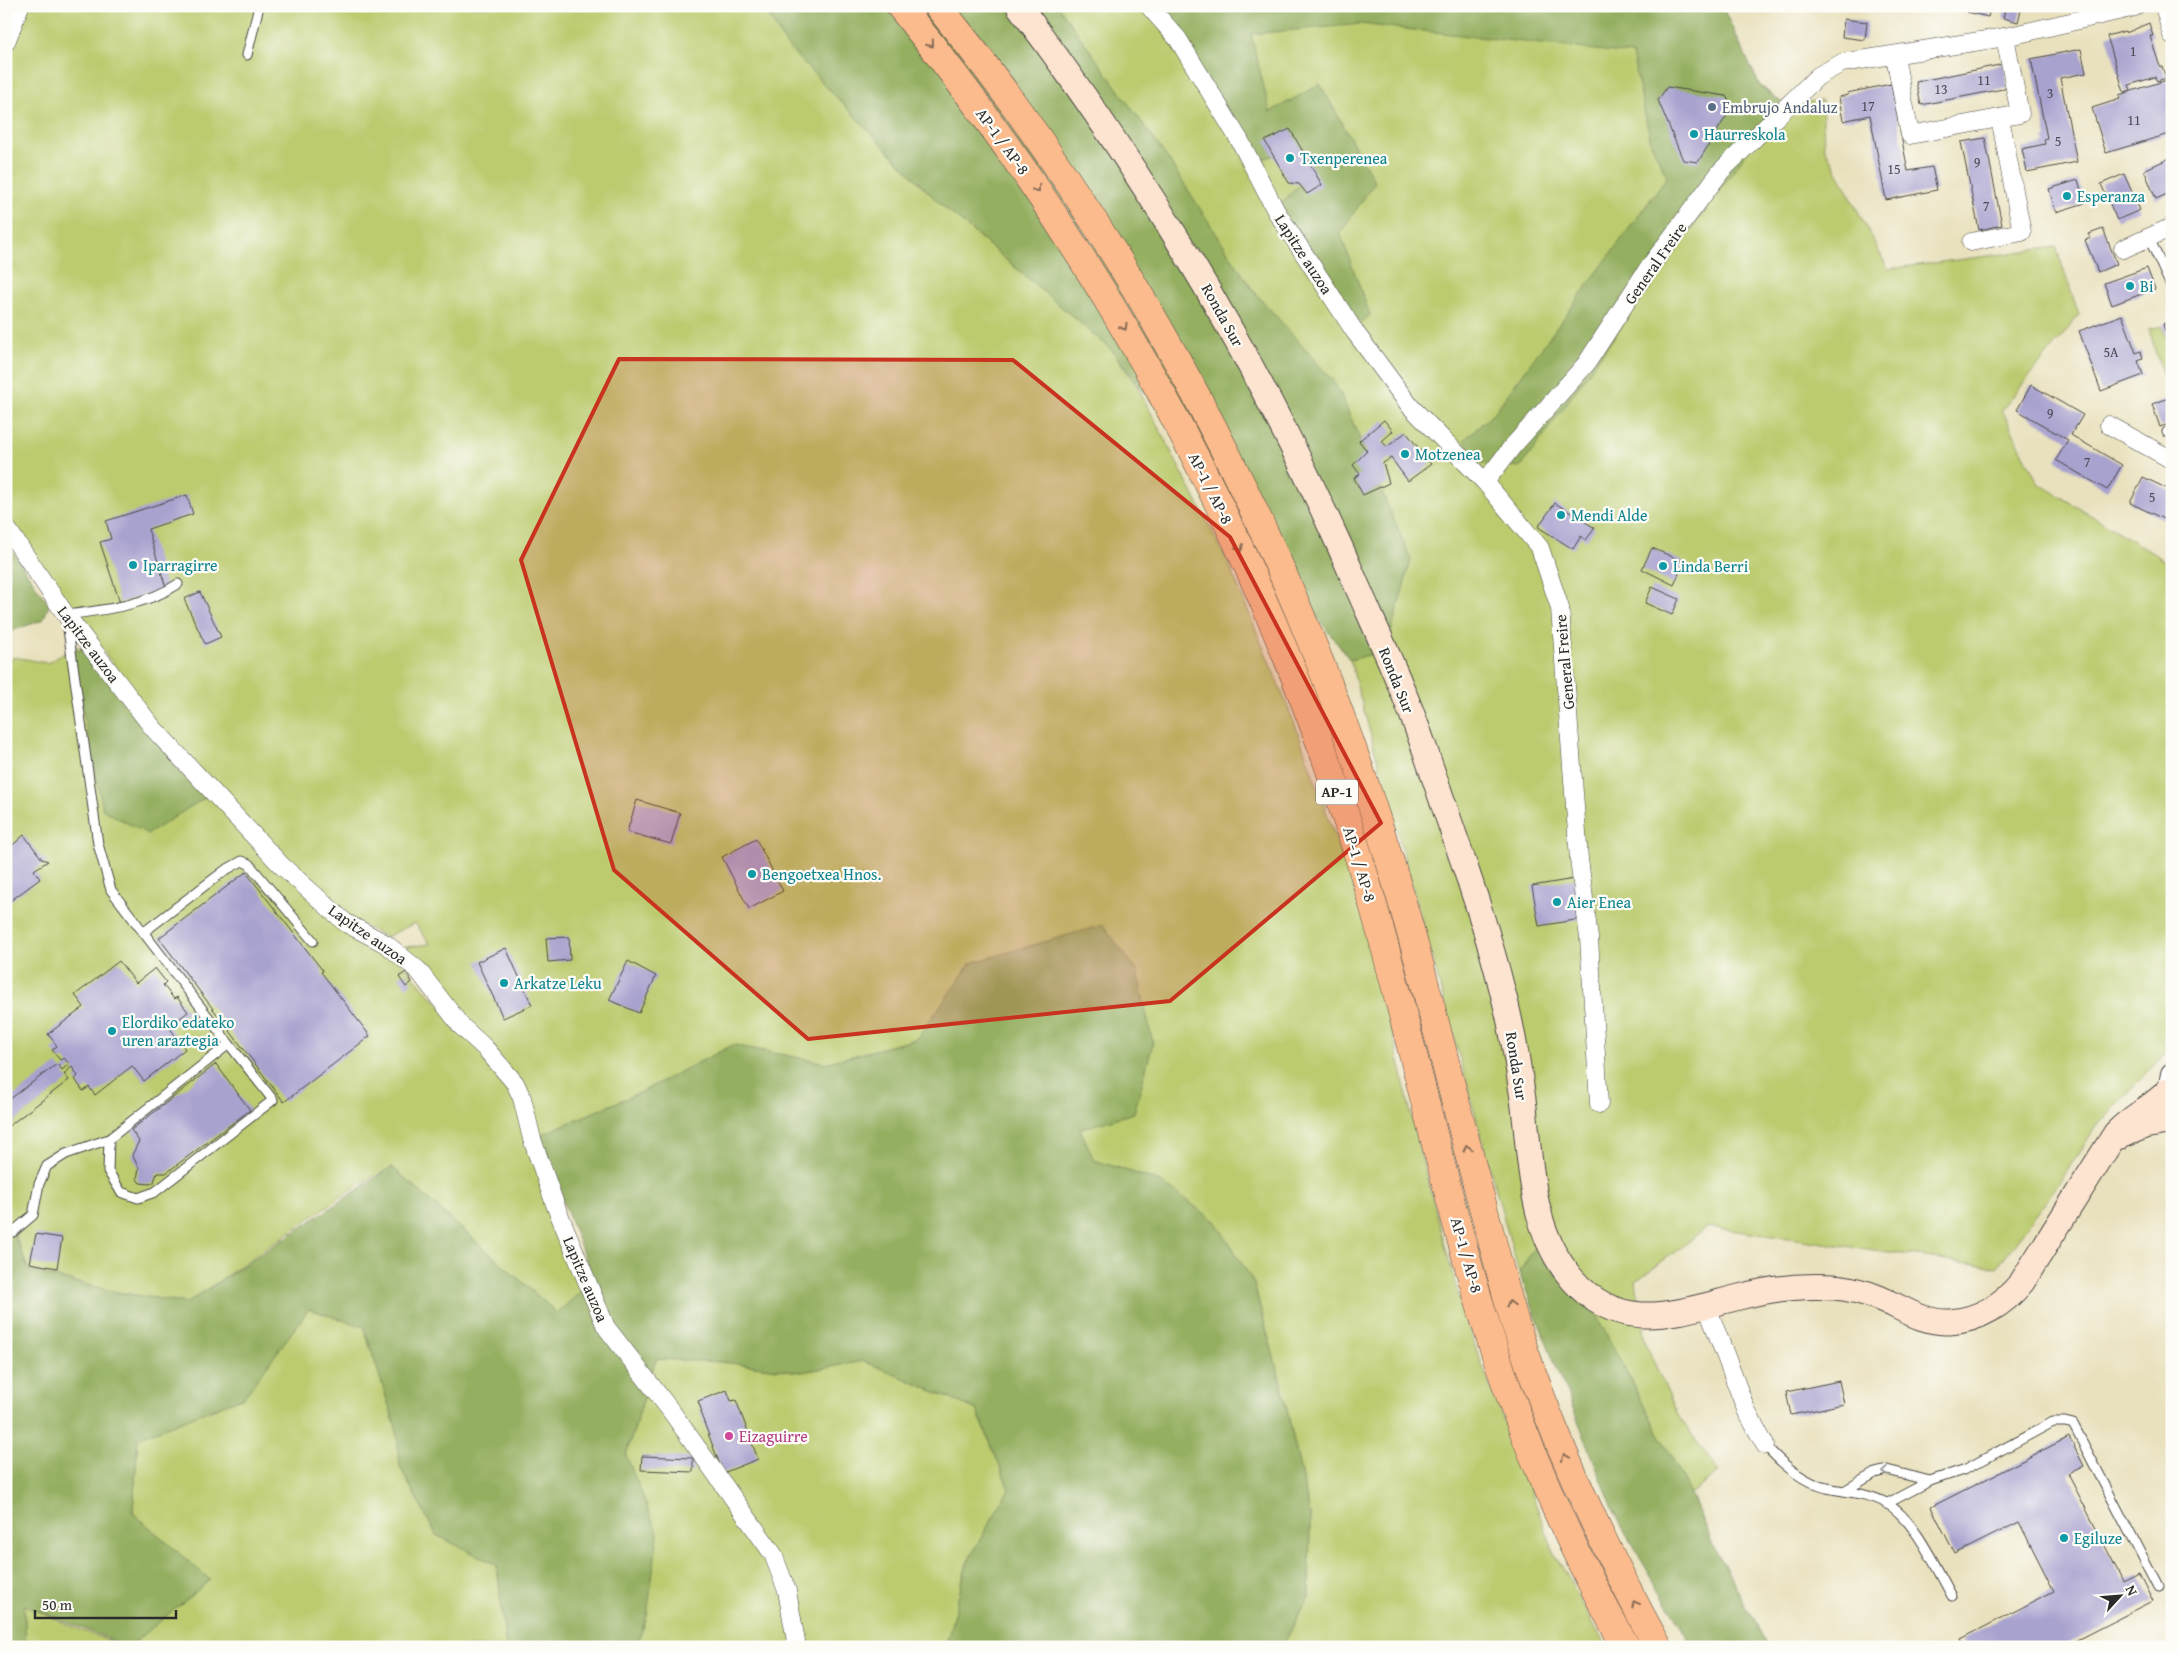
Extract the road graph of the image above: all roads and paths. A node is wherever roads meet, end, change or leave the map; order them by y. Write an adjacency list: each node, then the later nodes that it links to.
1 (20, 6): 11 (street)
2 (259, 6): 12 (lane)
3 (900, 6): 43 (highway, AP-1 / AP-8 / AP-1, one-way to 43)
4 (938, 6): 44 (highway, AP-1 / AP-8 / AP-1, one-way to 4)
5 (1019, 6): 35 (main road, Ronda Sur)
6 (1150, 6): 22 (street, Lapitze auzoa)
7 (2135, 6): 10 (street, General Freire)
8 (2164, 6): 9 (street)
9 (2172, 35)
10 (2005, 37): 13 (street, General Freire); 14 (street)
11 (6, 42)
12 (247, 55)
13 (1895, 56): 14 (street); 22 (street, General Freire)
14 (2000, 118): 17 (street)
15 (2172, 228): 16 (street)
16 (2149, 238): 18 (street); 19 (lane)
17 (1971, 242)
18 (2123, 249)
19 (2172, 288)
20 (2109, 425): 21 (street)
21 (2172, 460)
22 (1485, 482): 30 (street, General Freire)
23 (6, 527): 25 (street, Lapitze auzoa)
24 (178, 584): 25 (lane)
25 (66, 615): 26 (lane); 42 (street, Lapitze auzoa)
26 (144, 932): 27 (lane); 28 (lane)
27 (313, 941)
28 (229, 1044): 32 (lane); 32 (lane)
29 (2171, 1090): 33 (main road, Ronda Sur)
30 (1599, 1104)
31 (2172, 1121): 33 (main road)
32 (109, 1139): 34 (lane)
33 (2108, 1144): 35 (main road, Ronda Sur)
34 (6, 1231)
35 (1707, 1307): 36 (street)
36 (1764, 1445): 38 (lane)
37 (1930, 1481): 38 (lane, one-way to 38); 39 (lane); 40 (lane)
38 (1844, 1491): 39 (lane)
39 (1886, 1504): 41 (lane)
40 (2158, 1587)
41 (1952, 1596)
42 (797, 1647)
43 (1626, 1647)
44 (1658, 1647)

